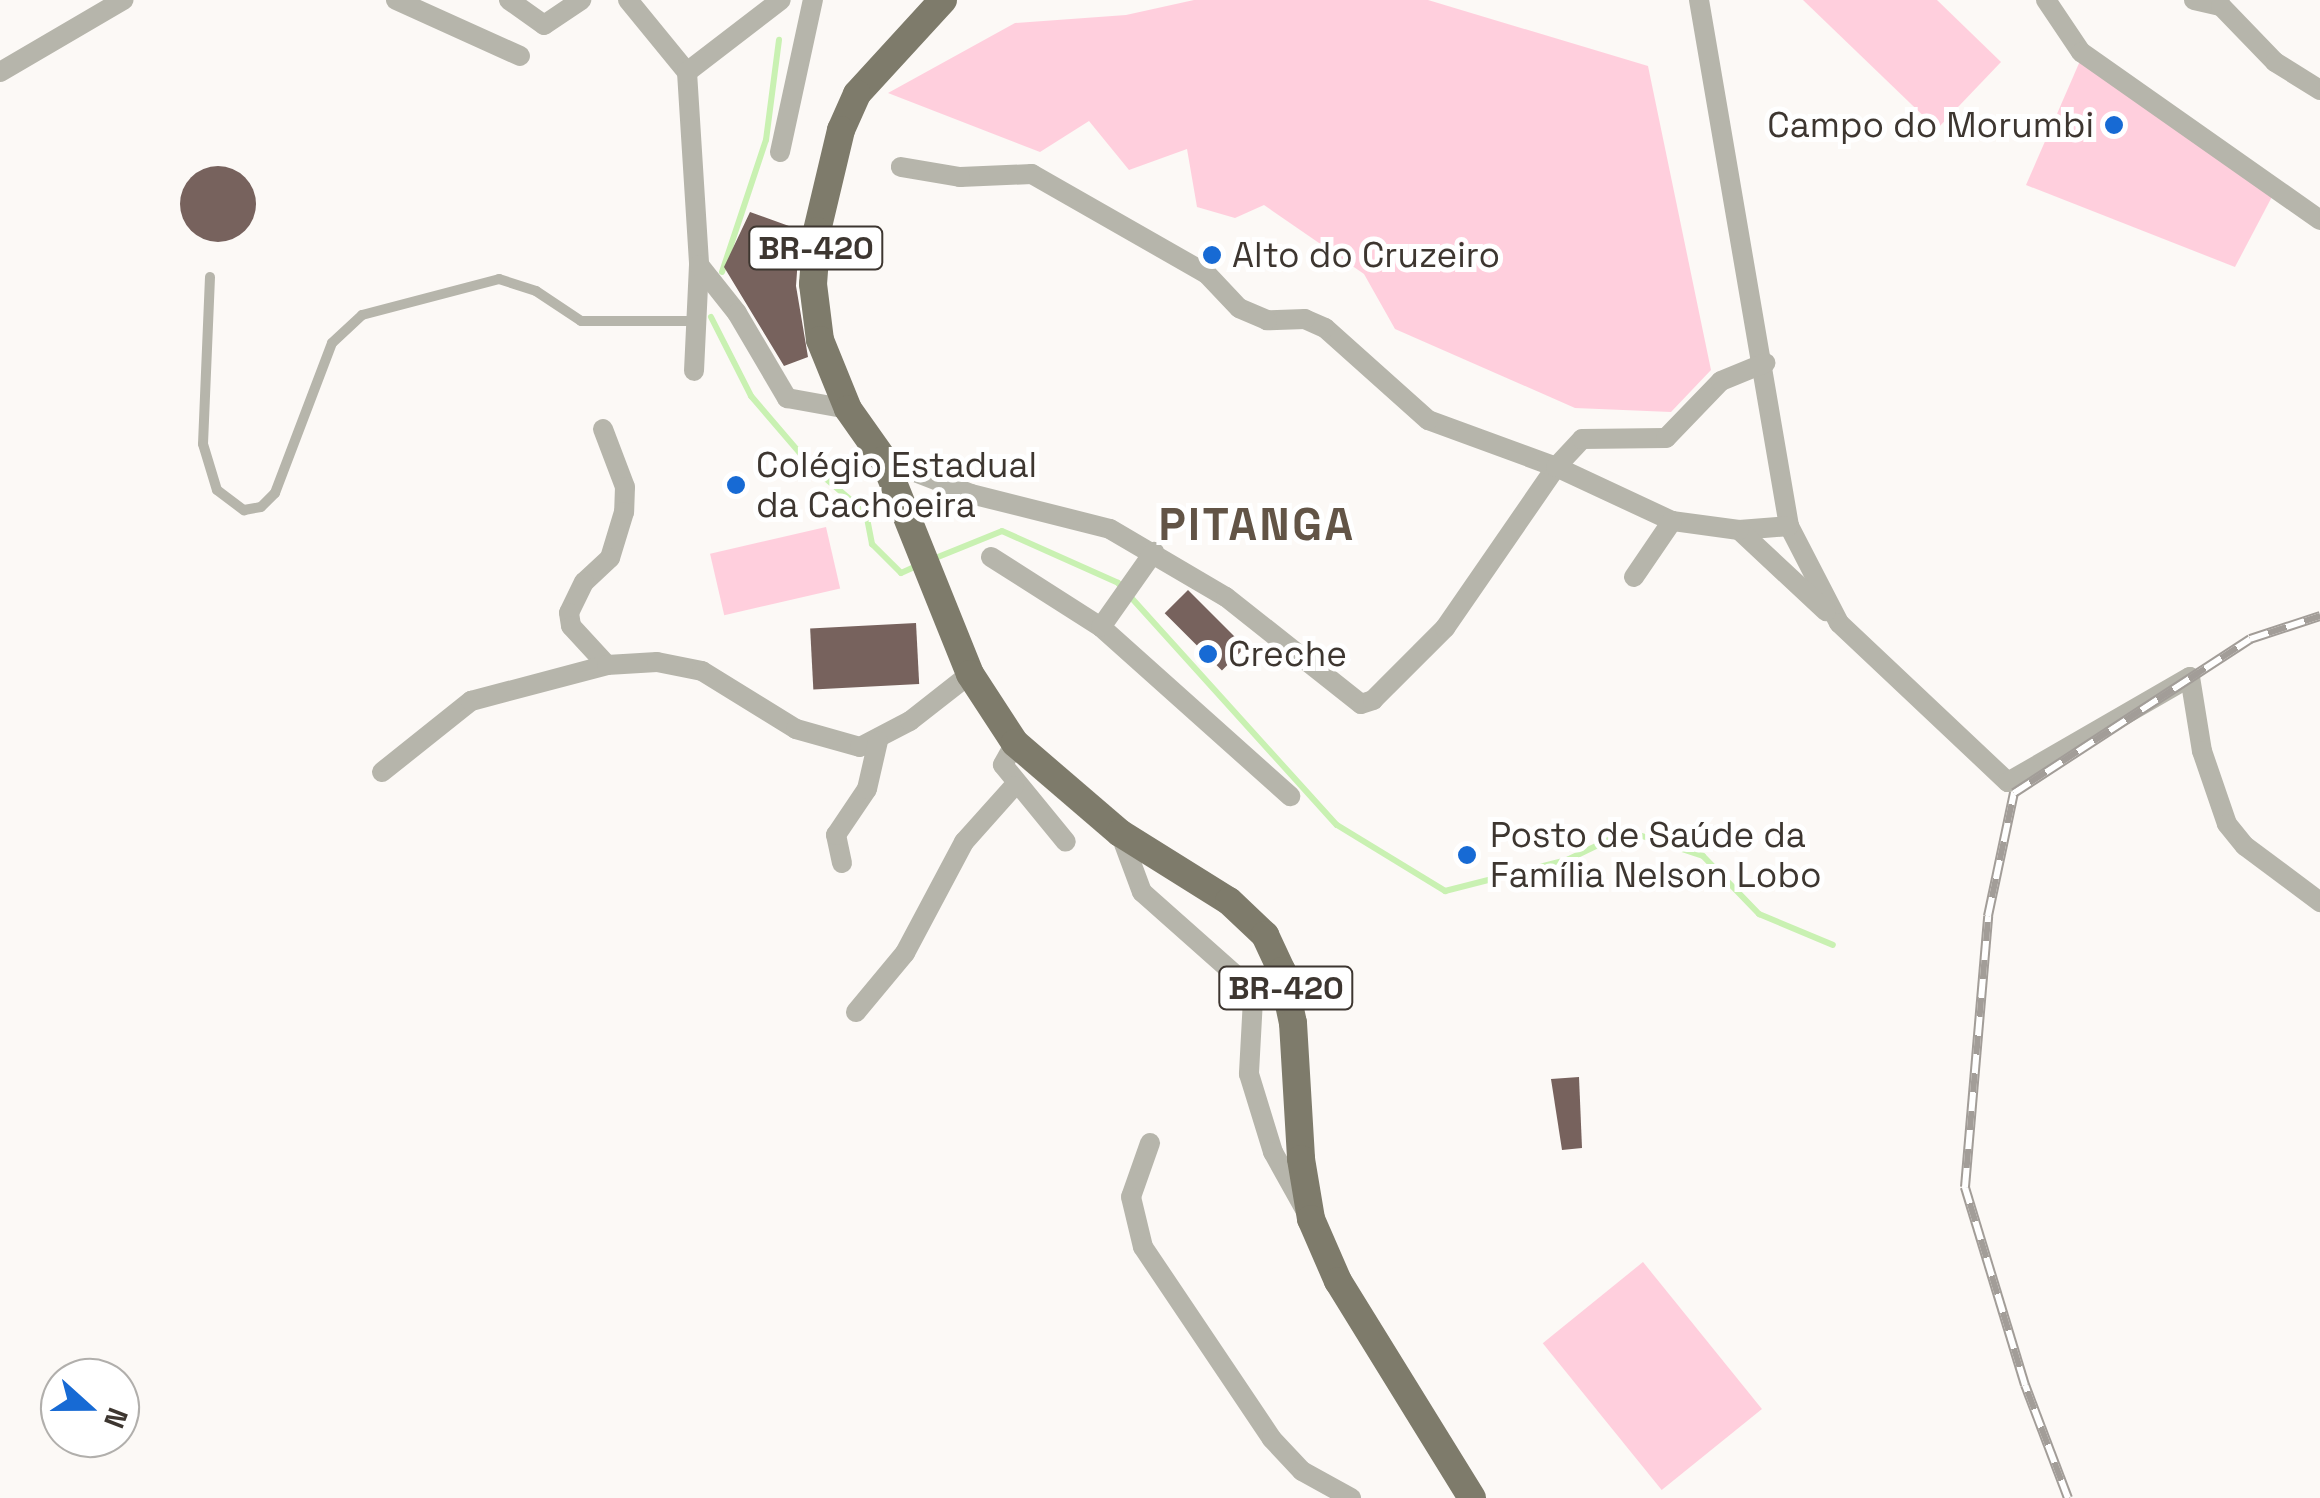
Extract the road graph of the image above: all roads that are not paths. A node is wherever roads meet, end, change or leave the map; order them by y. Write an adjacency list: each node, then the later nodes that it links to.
1 (123, 0): 13 (street)
2 (396, 0): 12 (street)
3 (509, 0): 4 (street)
4 (582, 0)
5 (628, 0): 14 (street)
6 (782, 0): 14 (street)
7 (813, 0): 16 (street)
8 (943, 0): 24 (main road, BR-420)
9 (2194, 0): 15 (street)
10 (2052, 1): 18 (street)
11 (1693, 2): 22 (street)
12 (520, 56)
13 (0, 72)
14 (687, 72): 19 (street)
15 (2320, 90)
16 (780, 152)
17 (901, 168): 27 (street)
18 (2320, 220)
19 (699, 265): 21 (street); 24 (street)
20 (210, 277): 21 (lane)
21 (696, 321): 23 (street)
22 (1764, 364): 27 (street); 29 (street)
23 (694, 371)
24 (848, 410): 26 (main road, BR-420)
25 (603, 429): 36 (street)
26 (884, 460): 31 (street); 37 (main road, BR-420)
27 (1556, 467): 28 (street); 31 (street)
28 (1672, 521): 30 (street); 33 (street)
29 (1788, 526): 30 (street); 34 (street)
30 (1739, 530): 34 (street)
31 (1154, 552): 35 (street)
32 (991, 557): 35 (street)
33 (1634, 576)
34 (1839, 623): 46 (street)
35 (1101, 628): 42 (street)
36 (607, 665): 38 (street); 40 (street)
37 (970, 674): 38 (street); 39 (main road, BR-420)
38 (878, 741): 45 (street)
39 (1015, 743): 41 (street); 43 (main road, BR-420)
40 (382, 772)
41 (1014, 786): 44 (street); 47 (street)
42 (1290, 796)
43 (1120, 833): 49 (street); 49 (main road, BR-420)
44 (1066, 842)
45 (842, 863)
46 (2320, 902)
47 (856, 1012)
48 (1150, 1142): 50 (street)
49 (1311, 1219): 51 (main road, BR-420)
50 (1351, 1498)
51 (1472, 1498)

